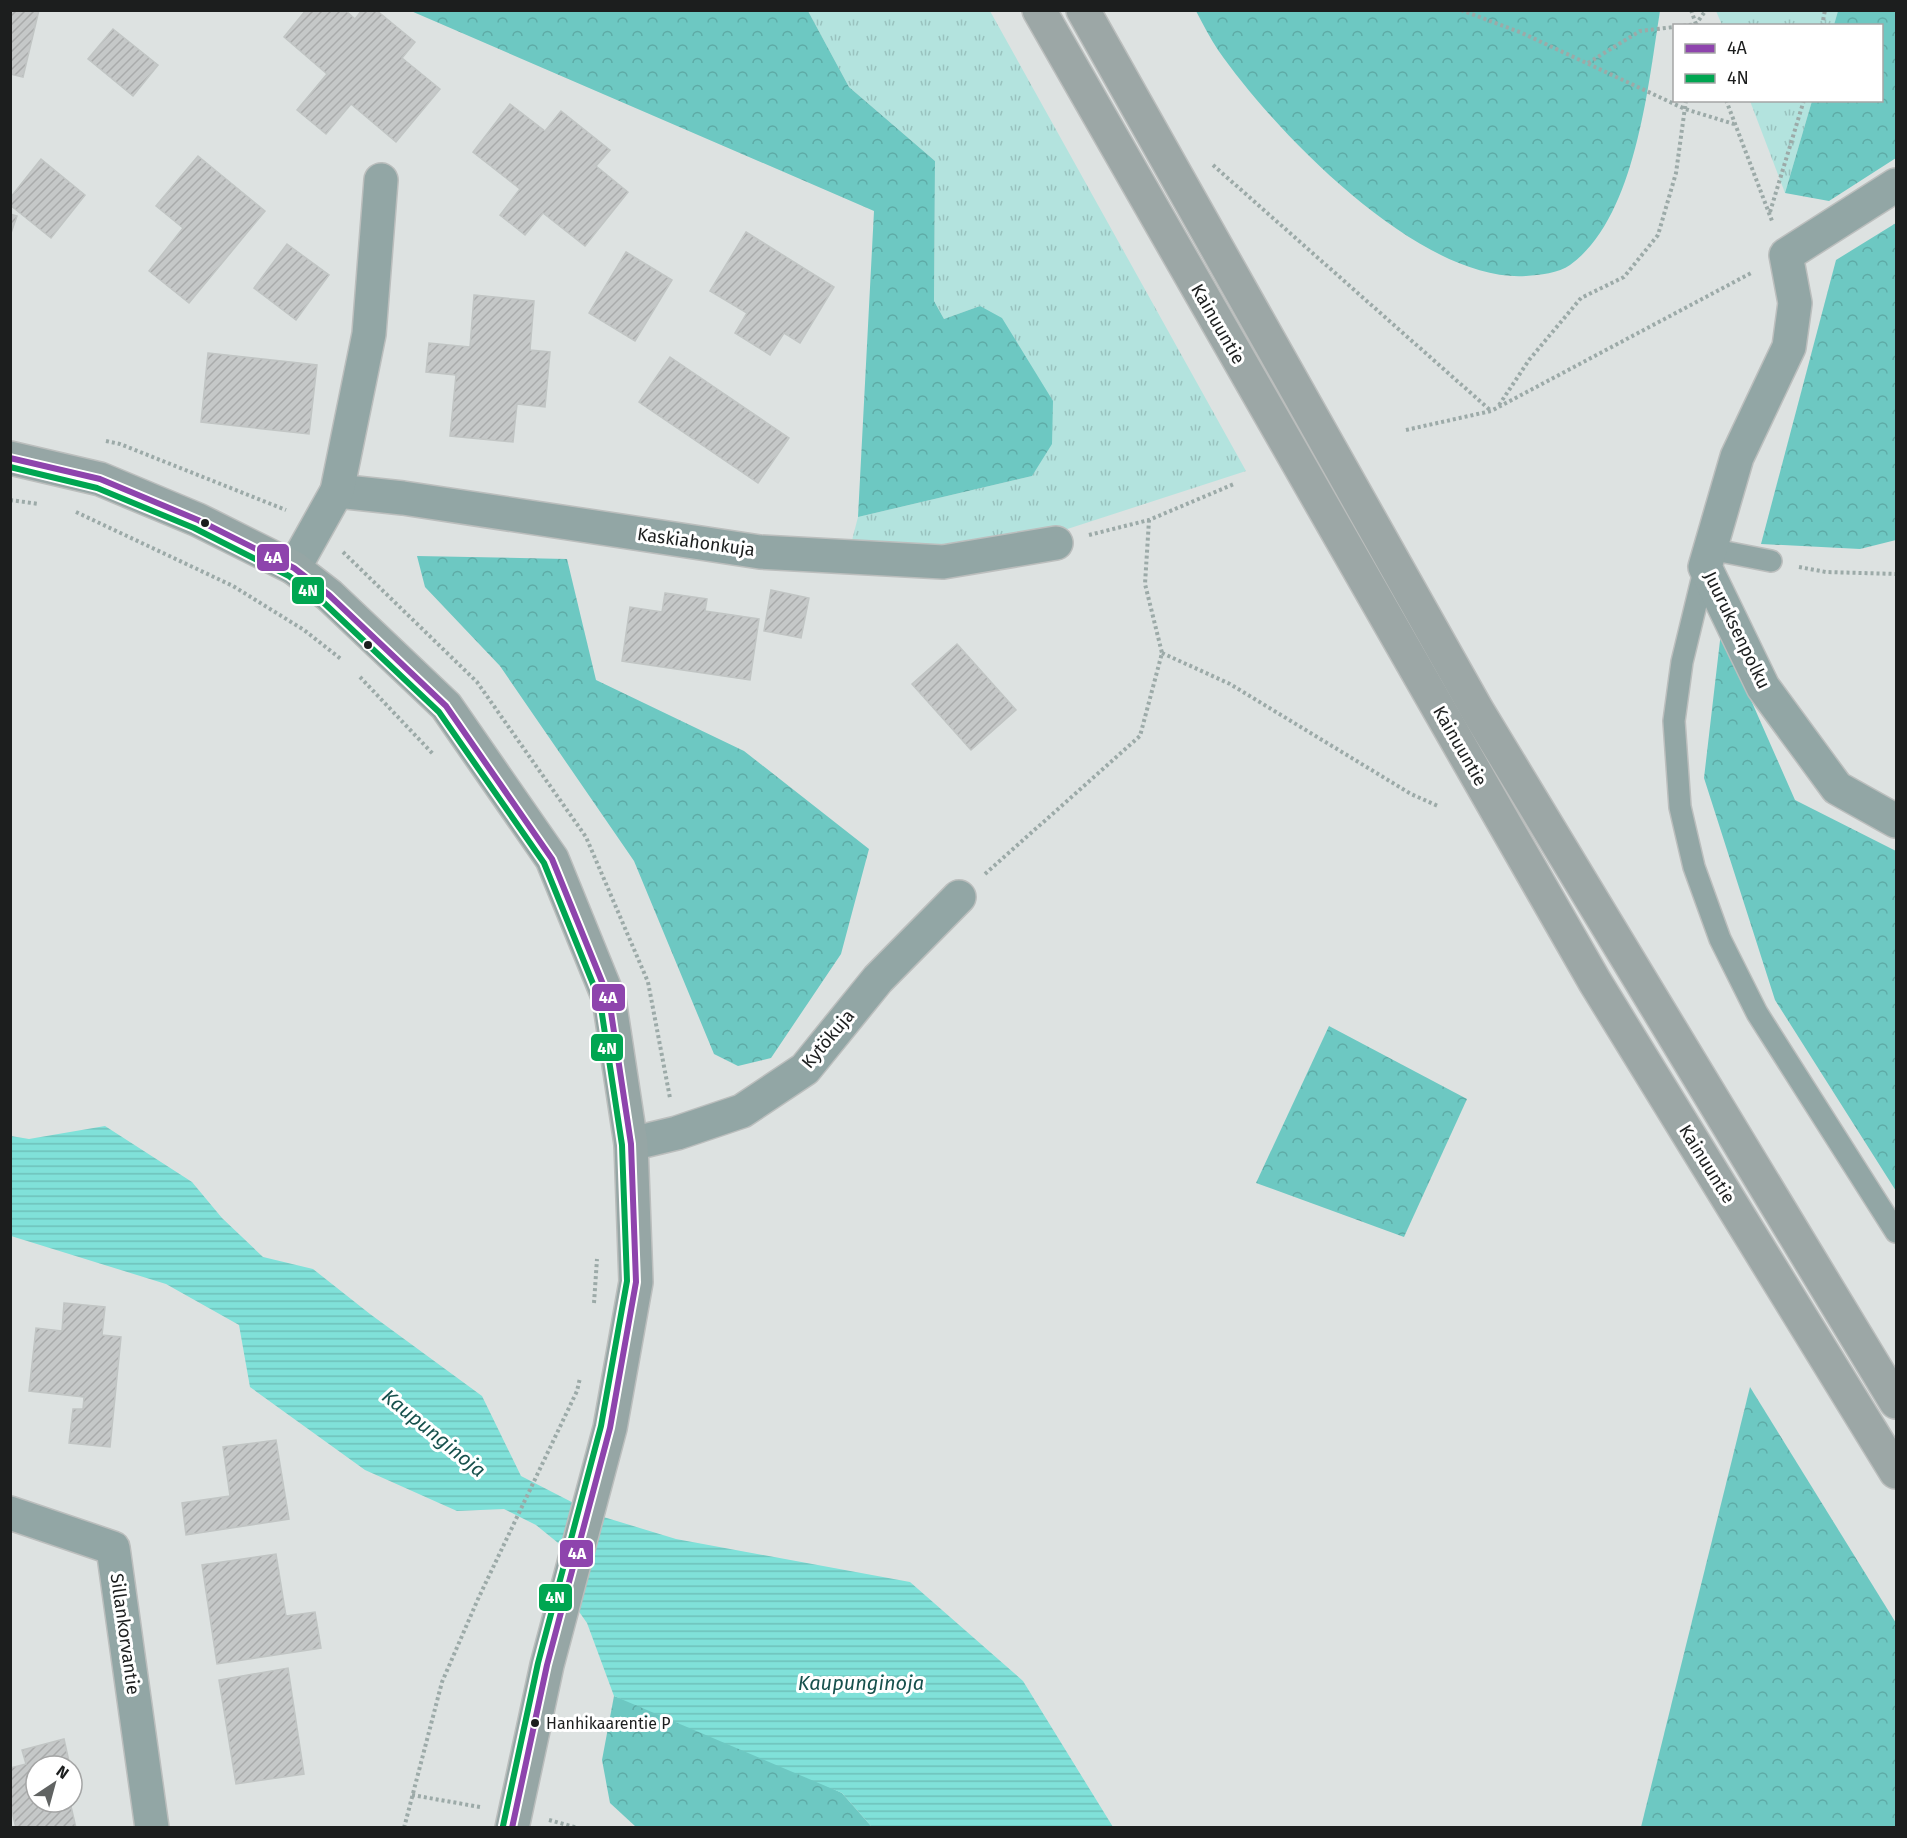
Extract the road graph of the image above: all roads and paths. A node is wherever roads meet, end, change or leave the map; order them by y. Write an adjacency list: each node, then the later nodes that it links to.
1 (1039, 10): 46 (highway, Kainuuntie)
2 (1083, 10): 45 (highway, Kainuuntie)
3 (1461, 10): 7 (path)
4 (1706, 10): 5 (path)
5 (1697, 24)
6 (1673, 27): 7 (path)
7 (1588, 64): 11 (path)
8 (1686, 102): 11 (path)
9 (1727, 102): 12 (path)
10 (1803, 102): 16 (path)
11 (1685, 109): 12 (path); 18 (path)
12 (1735, 124): 16 (path)
13 (1212, 164): 19 (path)
14 (381, 180): 23 (street)
15 (1896, 185): 17 (street)
16 (1769, 213): 17 (path)
17 (1786, 255): 18 (path); 29 (street, Juuruksenpolku)
18 (1497, 407): 19 (path)
19 (1491, 411): 20 (path)
20 (1406, 430)
21 (10, 458): 31 (street)
22 (1234, 484): 27 (path)
23 (337, 491): 28 (street, Kaskiahonkuja); 31 (street)
24 (10, 500): 25 (path)
25 (45, 505)
26 (67, 508): 34 (path)
27 (1149, 520): 28 (path); 33 (path)
28 (1056, 543)
29 (1707, 558): 30 (lane); 38 (street, Juuruksenpolku); 41 (lane)
30 (1770, 561): 32 (path)
31 (294, 568): 40 (street)
32 (1896, 574)
33 (1162, 653): 37 (path); 39 (path)
34 (348, 665)
35 (356, 673): 36 (path)
36 (439, 762)
37 (1438, 806)
38 (1896, 821)
39 (959, 897): 40 (street, Kytökuja)
40 (632, 1144): 50 (street)
41 (1896, 1232)
42 (598, 1249): 43 (path)
43 (593, 1314)
44 (582, 1369): 49 (path)
45 (1896, 1402)
46 (1896, 1472)
47 (10, 1513): 48 (street, Sillankorvantie)
48 (152, 1827)
49 (404, 1827)
50 (512, 1827)

